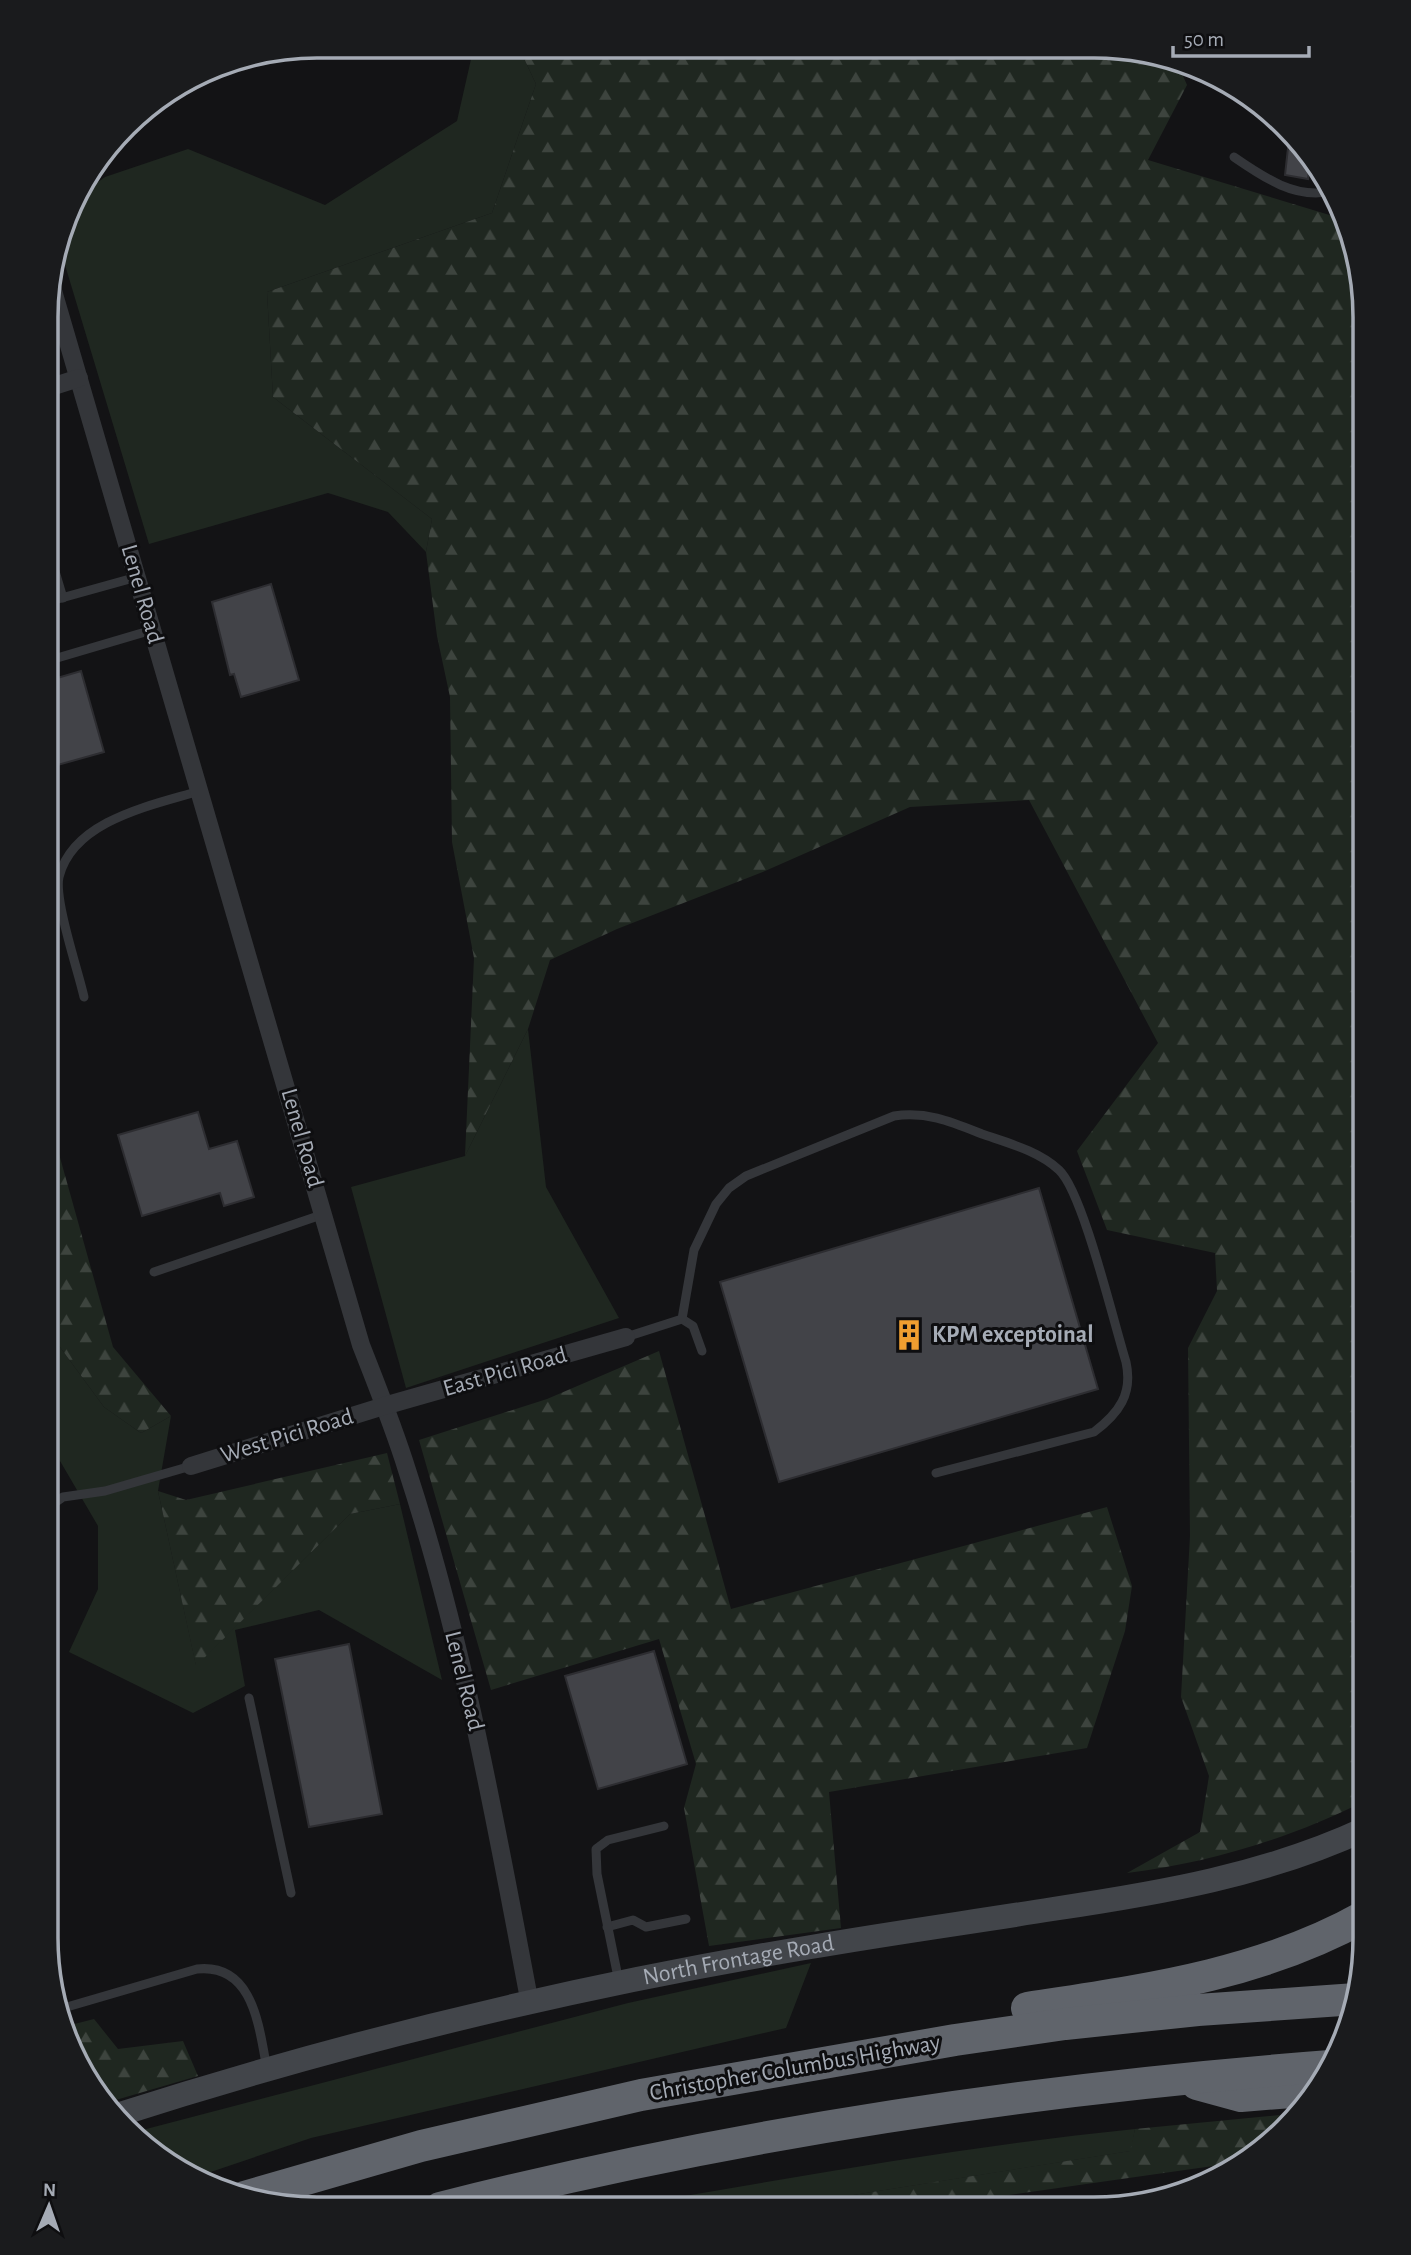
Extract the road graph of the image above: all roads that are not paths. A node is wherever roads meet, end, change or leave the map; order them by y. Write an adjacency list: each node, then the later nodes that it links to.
1 (1234, 157): 2 (lane)
2 (1322, 193)
3 (58, 308): 4 (street, Lenel Road)
4 (79, 379): 5 (street); 6 (street, Lenel Road)
5 (58, 385)
6 (137, 577): 8 (lane); 10 (street, Lenel Road)
7 (58, 581): 8 (lane)
8 (63, 597): 9 (lane)
9 (58, 599)
10 (152, 630): 11 (lane); 12 (street, Lenel Road)
11 (58, 658)
12 (199, 791): 13 (lane); 14 (street, Lenel Road)
13 (84, 997)
14 (324, 1214): 15 (lane); 19 (street, Lenel Road)
15 (154, 1272)
16 (682, 1320): 17 (lane); 18 (lane); 21 (lane)
17 (626, 1337): 19 (street, East Pici Road)
18 (702, 1351)
19 (384, 1406): 20 (street, West Pici Road); 32 (street, Lenel Road)
20 (191, 1465): 22 (lane)
21 (936, 1473)
22 (58, 1501)
23 (249, 1698): 26 (lane)
24 (664, 1826): 29 (lane)
25 (1353, 1834): 30 (main road, North Frontage Road)
26 (292, 1893)
27 (686, 1919): 29 (lane)
28 (1353, 1922): 34 (highway)
29 (607, 1927): 30 (lane)
30 (620, 1985): 32 (main road, North Frontage Road)
31 (1345, 2000): 34 (highway, Christopher Columbus Highway)
32 (530, 2004): 36 (main road, North Frontage Road)
33 (68, 2007): 36 (lane)
34 (955, 2040): 40 (highway, Christopher Columbus Highway)
35 (1320, 2067): 37 (highway)
36 (267, 2071): 39 (main road, North Frontage Road)
37 (1177, 2078): 38 (highway); 41 (highway)
38 (1304, 2091)
39 (126, 2113)
40 (264, 2191)
41 (488, 2197)

